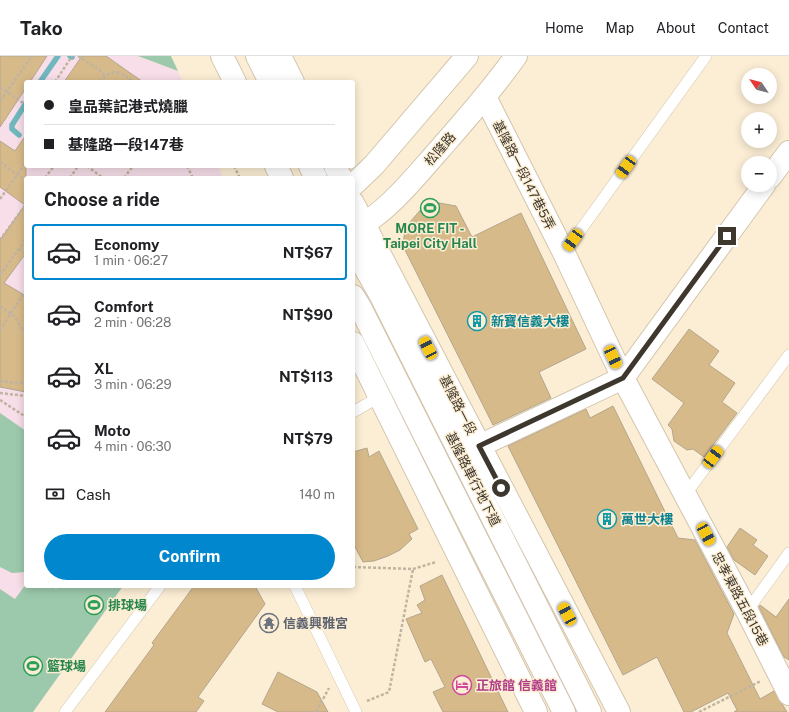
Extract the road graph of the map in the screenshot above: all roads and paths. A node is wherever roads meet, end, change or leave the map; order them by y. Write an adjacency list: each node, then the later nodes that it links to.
1 (32, 56): 18 (path)
2 (73, 56): 12 (path)
3 (78, 56): 10 (path)
4 (222, 56): 15 (main road)
5 (257, 56): 11 (main road)
6 (280, 56): 16 (main road)
7 (467, 56): 32 (main road)
8 (516, 56): 19 (main road, 松隆路)
9 (705, 56): 43 (lane)
10 (105, 76): 13 (path); 14 (path)
11 (268, 79)
12 (56, 80)
13 (102, 80)
14 (131, 80)
15 (234, 80)
16 (292, 80)
17 (0, 87): 18 (path)
18 (7, 91): 20 (path); 21 (path)
19 (485, 97): 37 (main road, 松隆路); 43 (main road, 基隆路一段147巷5弄)
20 (0, 101)
21 (24, 104)
22 (789, 152): 27 (main road)
23 (0, 162): 28 (path)
24 (24, 165): 28 (path)
25 (90, 168): 29 (path)
26 (132, 168): 30 (path)
27 (777, 168)
28 (17, 174): 31 (path); 34 (path)
29 (100, 176)
30 (126, 176)
31 (24, 179)
32 (355, 183)
33 (759, 192): 53 (main road)
34 (0, 199)
35 (24, 207): 38 (path)
36 (355, 211): 37 (main road, 基隆路一段)
37 (359, 228): 62 (main road, 基隆路一段)
38 (0, 240)
39 (24, 242): 40 (path)
40 (19, 249): 42 (path); 44 (path)
41 (355, 250): 79 (main road, 基隆路車行地下道)
42 (24, 253)
43 (564, 253): 53 (main road, 基隆路一段147巷5弄)
44 (0, 275)
45 (24, 293): 48 (path)
46 (355, 299): 78 (main road, 基隆路車行地下道)
47 (0, 306): 48 (path)
48 (11, 314): 49 (path); 50 (path)
49 (0, 330)
50 (24, 331)
51 (355, 347): 58 (main road)
52 (789, 355): 63 (lane)
53 (623, 378): 62 (main road); 63 (main road, 忠孝東路五段15巷)
54 (0, 381): 55 (path)
55 (24, 382)
56 (0, 393): 57 (path)
57 (24, 396)
58 (379, 397): 60 (lane); 77 (main road)
59 (0, 400): 61 (path)
60 (355, 411)
61 (24, 416)
62 (479, 446): 80 (main road, 基隆路一段)
63 (685, 495): 70 (main road, 忠孝東路五段15巷)
64 (788, 556): 70 (lane)
65 (436, 562): 67 (path)
66 (355, 566): 67 (path)
67 (413, 569): 74 (path)
68 (158, 588): 75 (lane)
69 (296, 588): 71 (lane)
70 (747, 611): 72 (main road, 忠孝東路五段15巷)
71 (337, 672): 74 (lane); 76 (path)
72 (777, 672): 73 (main road, 忠孝東路五段15巷); 81 (path)
73 (789, 694)
74 (355, 709)
75 (65, 712)
76 (316, 712)
77 (536, 712)
78 (564, 712)
79 (590, 712)
80 (619, 712)
81 (699, 712)

